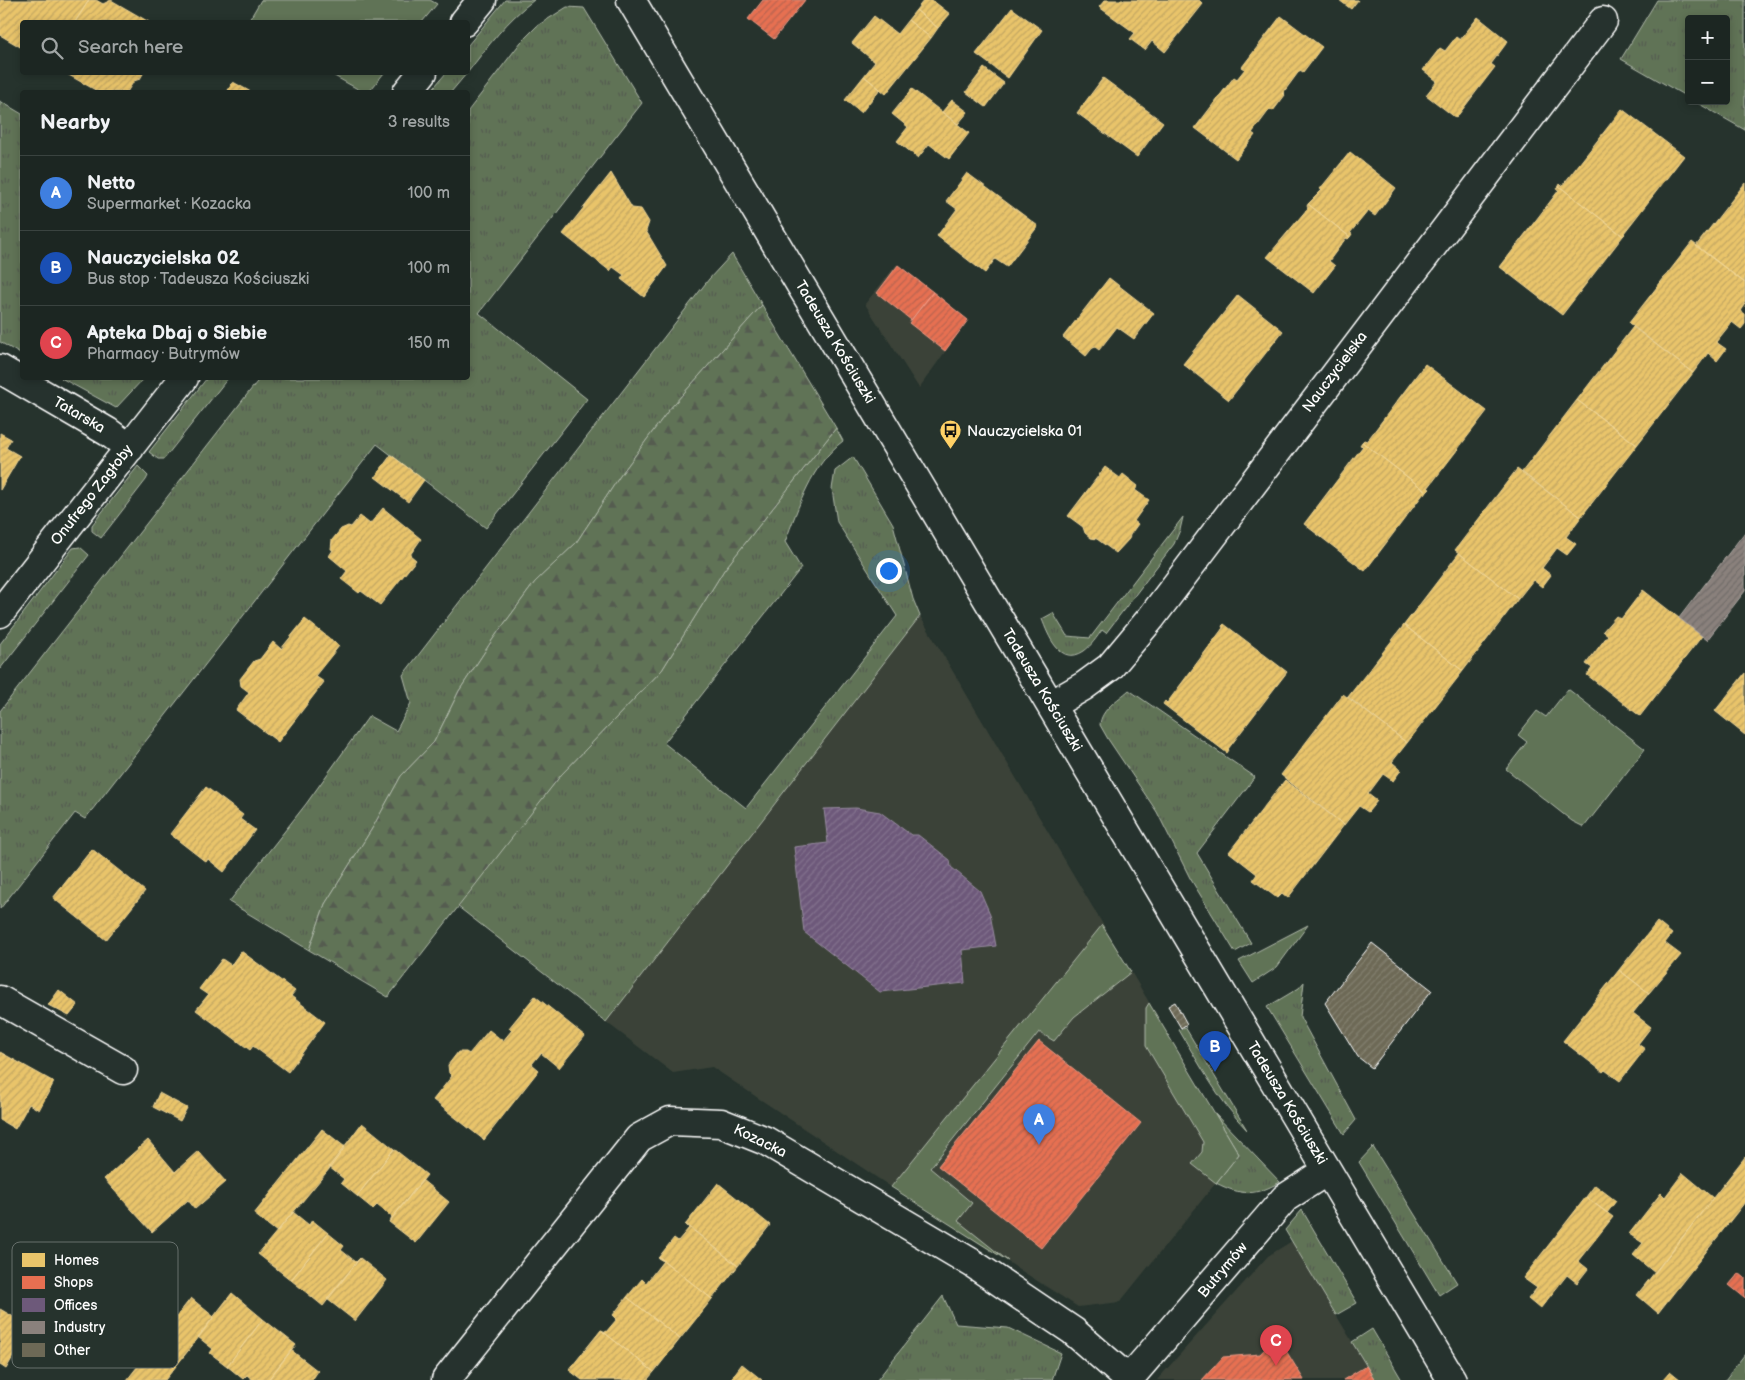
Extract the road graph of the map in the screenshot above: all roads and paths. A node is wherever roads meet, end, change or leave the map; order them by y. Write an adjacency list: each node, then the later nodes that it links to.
1 (482, 0): 3 (street)
2 (631, 0): 11 (street, Tadeusza Kościuszki)
3 (466, 20)
4 (1603, 21): 11 (street, Nauczycielska)
5 (421, 75): 6 (street)
6 (409, 90)
7 (0, 369): 9 (street, Tatarska)
8 (182, 380): 9 (street, Onufrego Zagłoby)
9 (130, 448): 10 (street, Onufrego Zagłoby)
10 (0, 613)
11 (1051, 705): 14 (street, Tadeusza Kościuszki)
12 (0, 1000): 13 (street)
13 (123, 1070)
14 (1328, 1171): 16 (street, Butrymów); 17 (street, Tadeusza Kościuszki)
15 (446, 1380): 16 (street, Kozacka)
16 (1128, 1380)
17 (1452, 1380)

